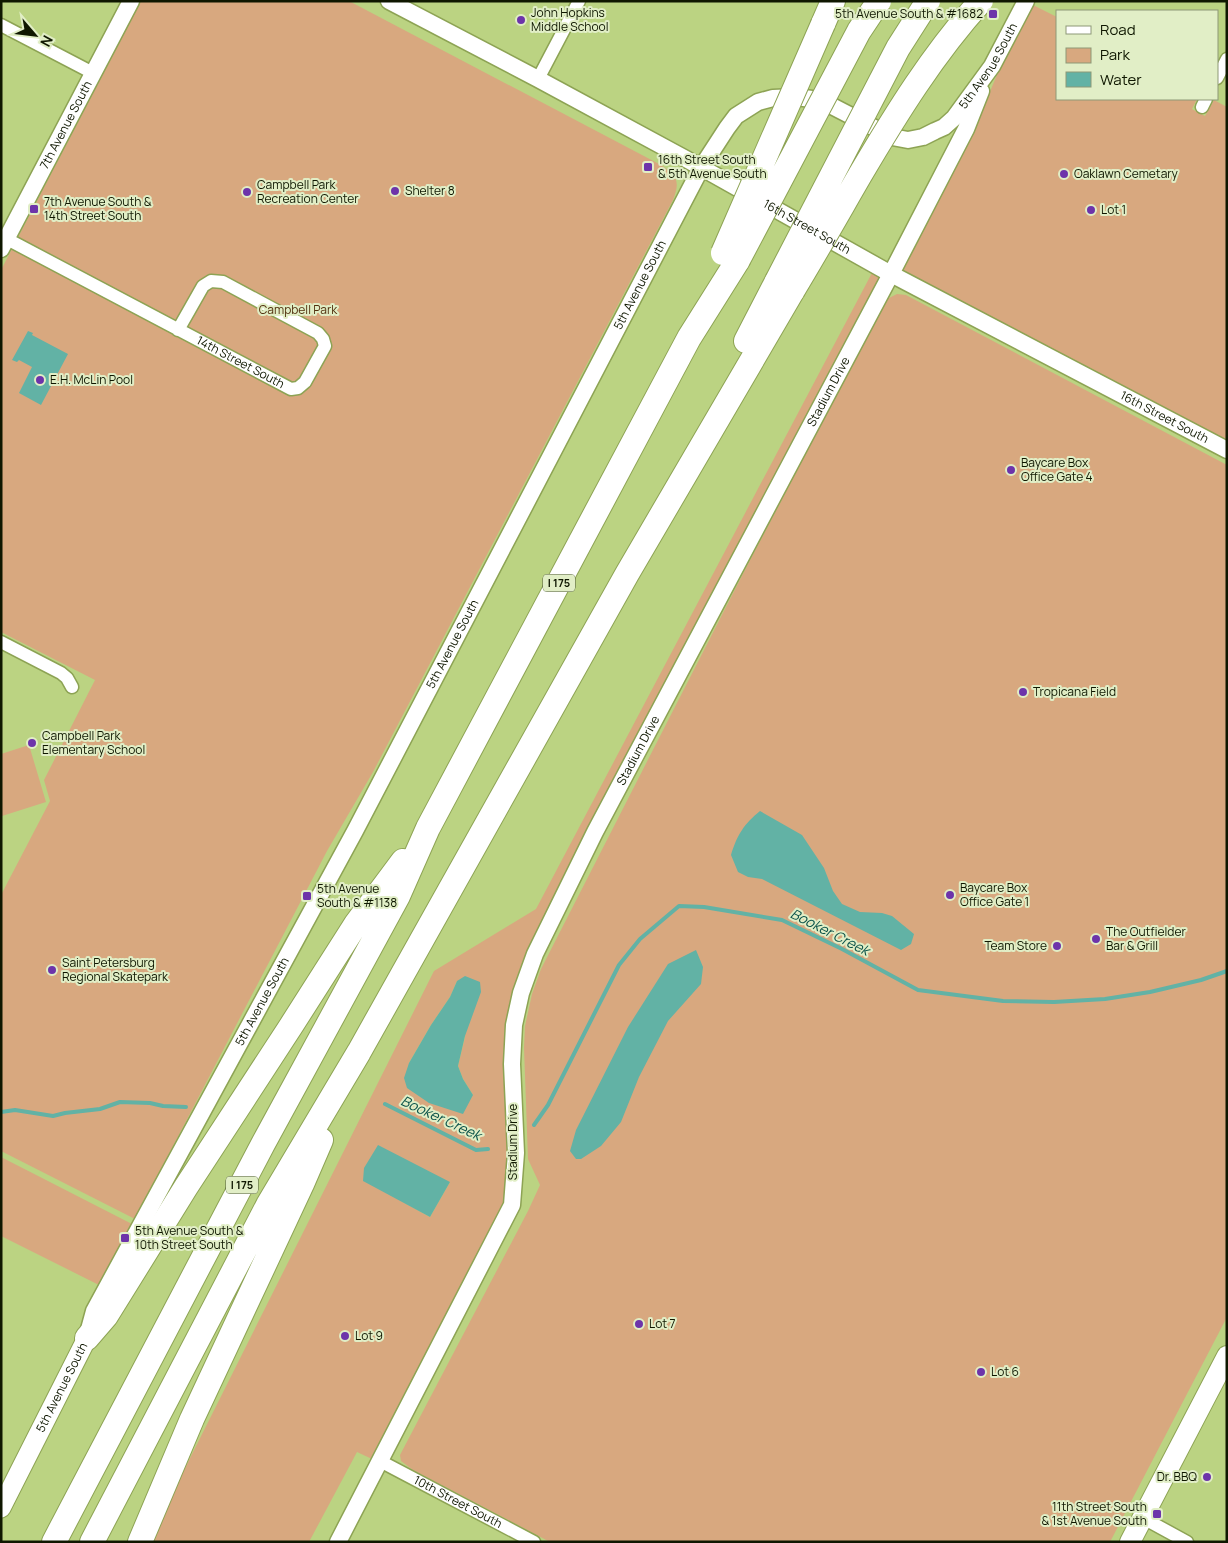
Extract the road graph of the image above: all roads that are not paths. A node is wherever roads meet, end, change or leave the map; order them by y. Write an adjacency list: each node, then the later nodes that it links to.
1 (131, 1): 12 (street, 7th Avenue South)
2 (389, 1): 14 (street, 16th Street South)
3 (579, 1): 14 (street)
4 (833, 1): 17 (highway, bridge)
5 (879, 1): 17 (highway, bridge)
6 (928, 1): 19 (highway, bridge)
7 (981, 1): 19 (highway, bridge)
8 (1026, 1): 11 (street, 5th Avenue South)
9 (1, 25): 12 (street)
10 (1227, 59): 13 (street)
11 (992, 66): 15 (street, 5th Avenue South); 18 (street, Stadium Drive)
12 (93, 73): 16 (street, 7th Avenue South)
13 (1218, 76)
14 (538, 79): 15 (street, 16th Street South)
15 (701, 168): 18 (street, 16th Street South); 26 (street, 5th Avenue South)
16 (3, 246): 20 (street, 14th Street South)
17 (731, 256): 24 (highway, I 175)
18 (891, 274): 21 (street, 16th Street South); 28 (street, Stadium Drive)
19 (785, 285): 25 (highway, I 175)
20 (178, 330): 20 (street, 14th Street South)
21 (1227, 450)
22 (1, 642): 23 (street)
23 (72, 687)
24 (428, 828): 26 (highway); 31 (highway, I 175)
25 (359, 1052): 32 (highway, I 175); 33 (highway)
26 (87, 1338): 29 (main road, 5th Avenue South)
27 (1227, 1356): 30 (main road)
28 (380, 1461): 34 (street, Stadium Drive); 35 (street, 10th Street South)
29 (1, 1508)
30 (1143, 1518): 36 (main road); 37 (street)
31 (54, 1542)
32 (92, 1542)
33 (140, 1542)
34 (338, 1542)
35 (534, 1542)
36 (1130, 1542)
37 (1187, 1542)

